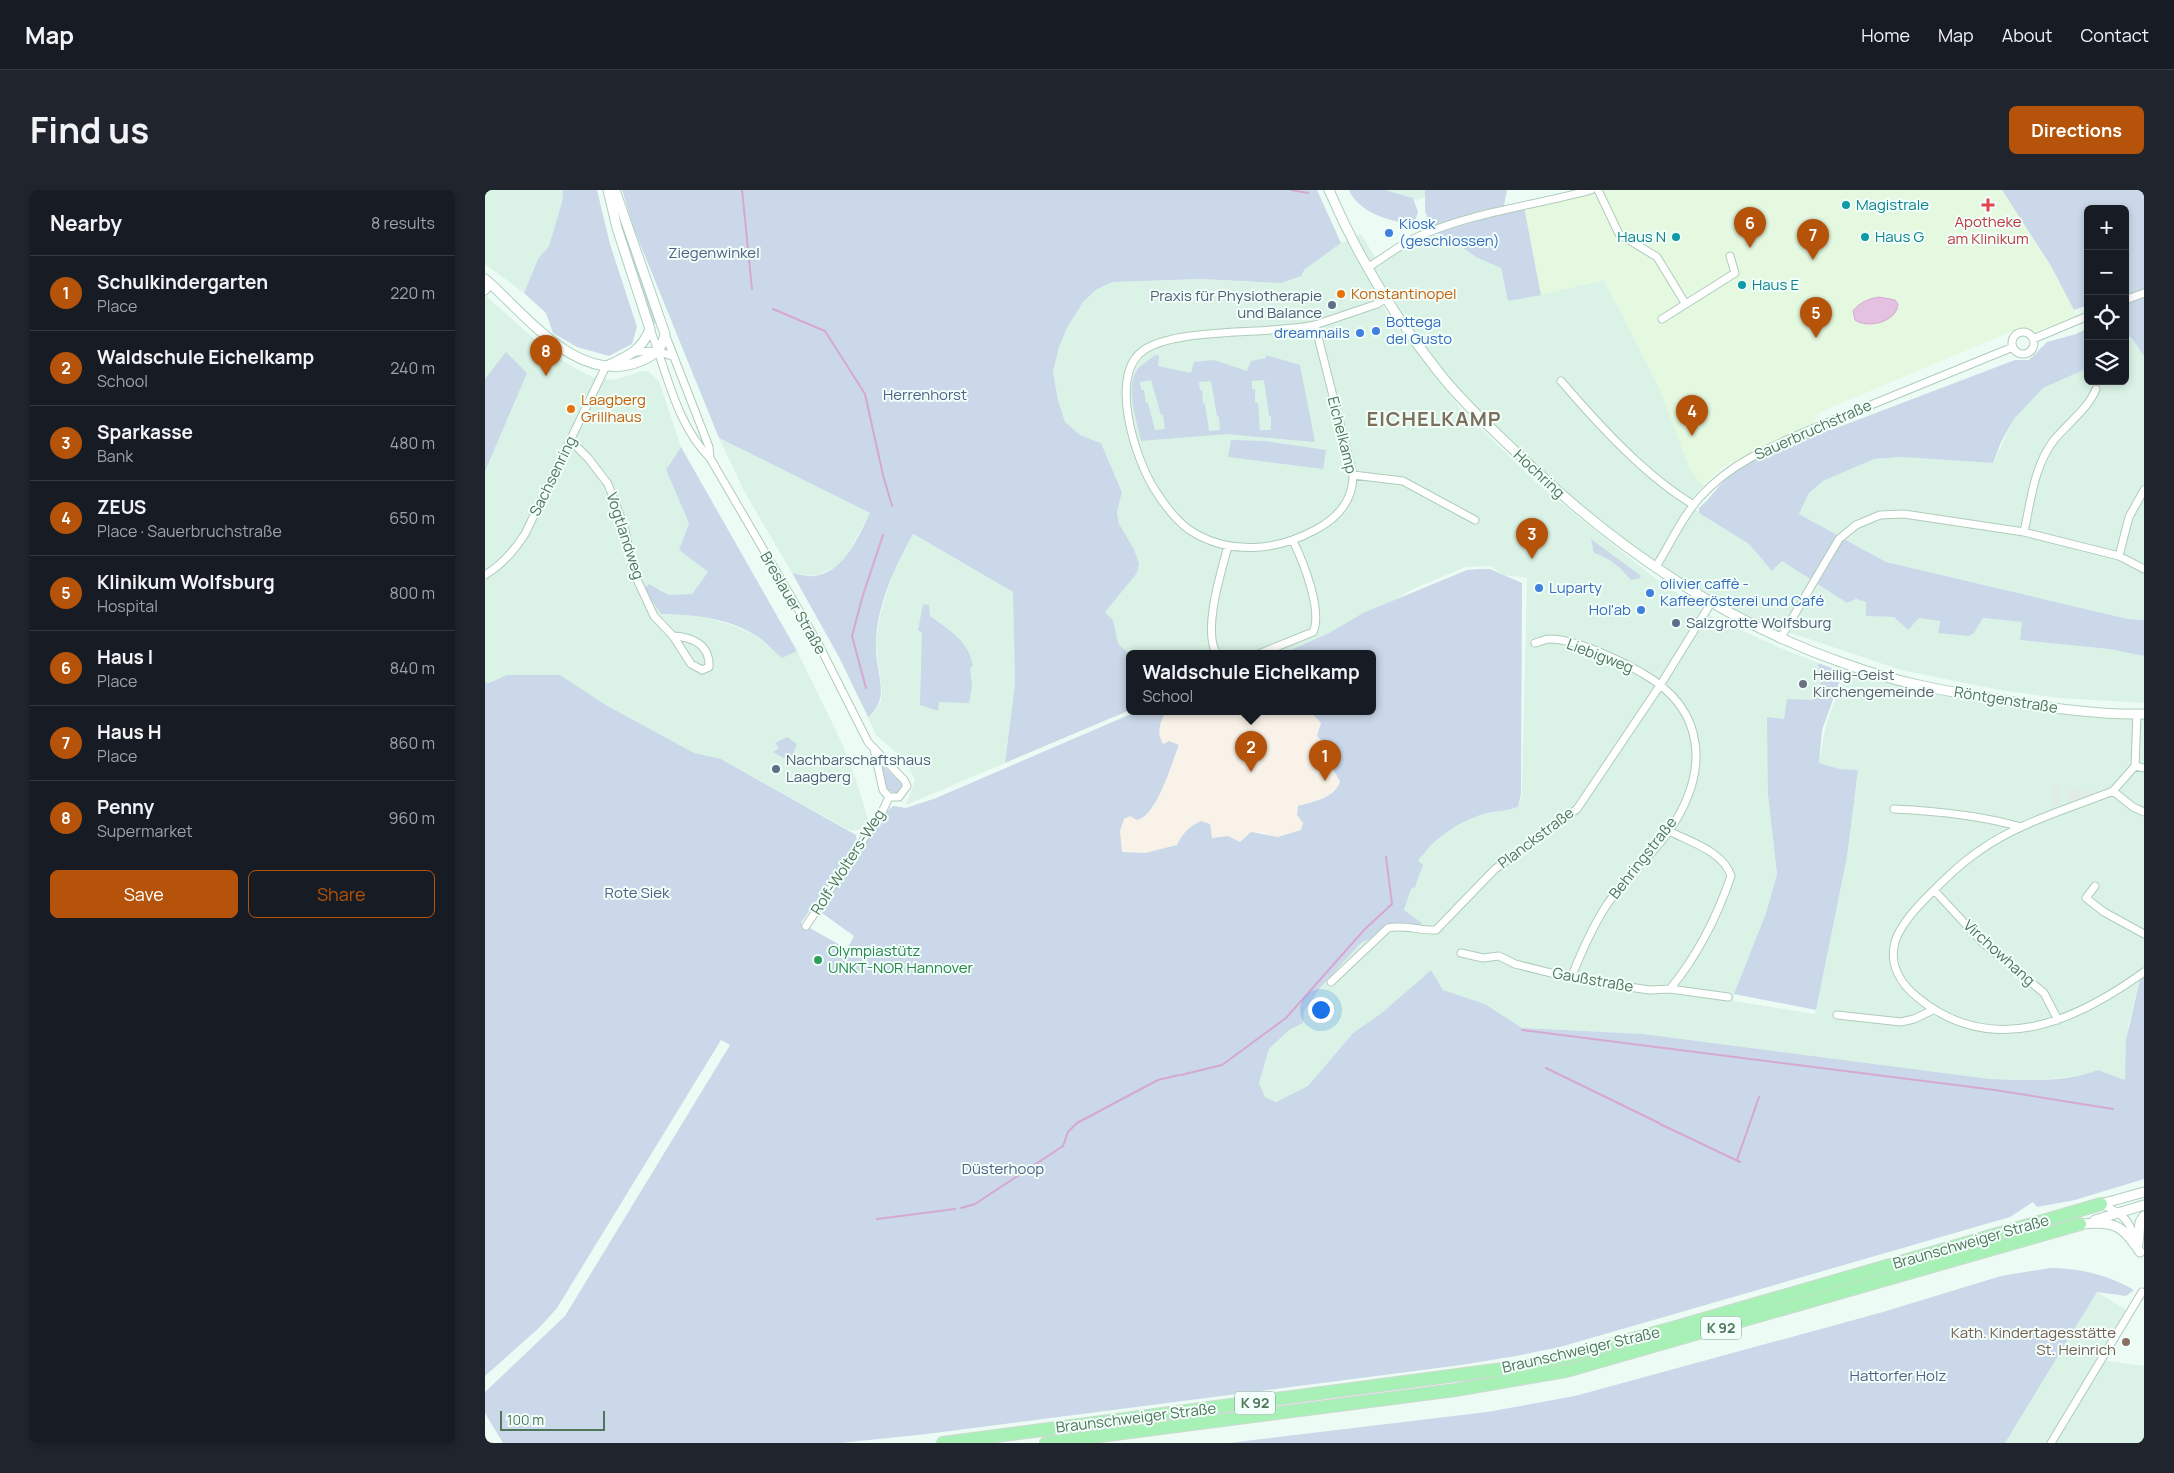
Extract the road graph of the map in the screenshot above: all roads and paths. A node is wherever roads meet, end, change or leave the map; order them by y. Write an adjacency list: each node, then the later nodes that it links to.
1 (608, 190): 16 (street, Breslauer Straße)
2 (615, 190): 17 (street, Breslauer Straße)
3 (1329, 190): 7 (street, Hochring)
4 (1591, 190): 7 (street)
5 (1598, 190): 12 (street)
6 (1729, 256): 12 (street)
7 (1367, 268): 10 (street, Hochring)
8 (487, 284): 23 (street)
9 (2144, 293): 11 (street)
10 (1386, 298): 15 (street, Eichelkamp); 36 (street, Hochring)
11 (2129, 299)
12 (1685, 303): 14 (street)
13 (2084, 318): 18 (street, Sauerbruchstraße)
14 (1662, 319)
15 (1315, 325): 28 (street, Eichelkamp); 34 (street, Eichelkamp)
16 (650, 329): 20 (street, Breslauer Straße); 21 (street)
17 (665, 334): 20 (street); 22 (street, Breslauer Straße)
18 (2033, 339): 19 (street, Sauerbruchstraße); 19 (street, Sauerbruchstraße)
19 (2013, 347): 30 (street, Sauerbruchstraße)
20 (658, 350): 21 (street); 22 (street); 23 (street); 27 (street, Breslauer Straße)
21 (635, 352): 23 (street)
22 (674, 357): 27 (street, Breslauer Straße)
23 (606, 366): 26 (street, Sachsenring)
24 (1561, 381): 30 (street)
25 (2096, 389): 32 (street)
26 (570, 440): 38 (street, Sachsenring); 40 (street, Vogtlandweg)
27 (709, 458): 47 (street, Breslauer Straße)
28 (1353, 475): 31 (street); 33 (street, Eichelkamp)
29 (2144, 490): 35 (street)
30 (1694, 504): 36 (street, Sauerbruchstraße)
31 (1475, 520)
32 (2024, 532): 35 (street); 41 (street)
33 (1293, 540): 34 (street, Eichelkamp); 44 (street)
34 (1228, 546): 43 (street)
35 (2119, 556): 37 (street)
36 (1655, 568): 39 (street, Röntgenstraße)
37 (2144, 569)
38 (485, 575)
39 (1711, 603): 41 (street, Röntgenstraße); 45 (street, Planckstraße)
40 (673, 636): 40 (street, Vogtlandweg)
41 (1780, 639): 46 (street, Röntgenstraße)
42 (1535, 643): 45 (street, Liebigweg)
43 (1215, 650)
44 (1268, 650)
45 (1661, 684): 55 (street, Behringstraße); 63 (street, Planckstraße)
46 (2141, 714): 48 (street)
47 (874, 749): 51 (street, Breslauer Straße); 51 (street, Breslauer Straße)
48 (2135, 766): 49 (street); 50 (street)
49 (2144, 768)
50 (2113, 791): 53 (street); 54 (street)
51 (889, 796): 58 (street, Rolf-Wolters-Weg)
52 (1894, 810): 54 (street)
53 (2144, 812)
54 (2021, 827): 57 (street)
55 (1669, 831): 62 (street, Behringstraße); 64 (street)
56 (2095, 886): 59 (street)
57 (1934, 890): 66 (street); 68 (street, Virchowhang)
58 (805, 926)
59 (2144, 934)
60 (1461, 953): 62 (street, Gaußstraße)
61 (2144, 972): 68 (street)
62 (1571, 978): 64 (street, Gaußstraße)
63 (1331, 982)
64 (1670, 989): 65 (street, Gaußstraße)
65 (1728, 997)
66 (1933, 1010): 67 (street); 68 (street)
67 (1837, 1015)
68 (2058, 1020)
69 (2144, 1192): 70 (street, Braunschweiger Straße / K 92)
70 (2101, 1204): 72 (street); 77 (highway, Braunschweiger Straße / K 92)
71 (2144, 1206): 72 (street, Braunschweiger Straße / K 92)
72 (2120, 1212): 74 (street, Braunschweiger Straße / K 92); 75 (street)
73 (2144, 1216): 75 (street)
74 (2080, 1224): 75 (street); 78 (highway, Braunschweiger Straße / K 92)
75 (2139, 1248)
76 (2142, 1292): 79 (street)
77 (943, 1443)
78 (1046, 1443)
79 (2051, 1443)

